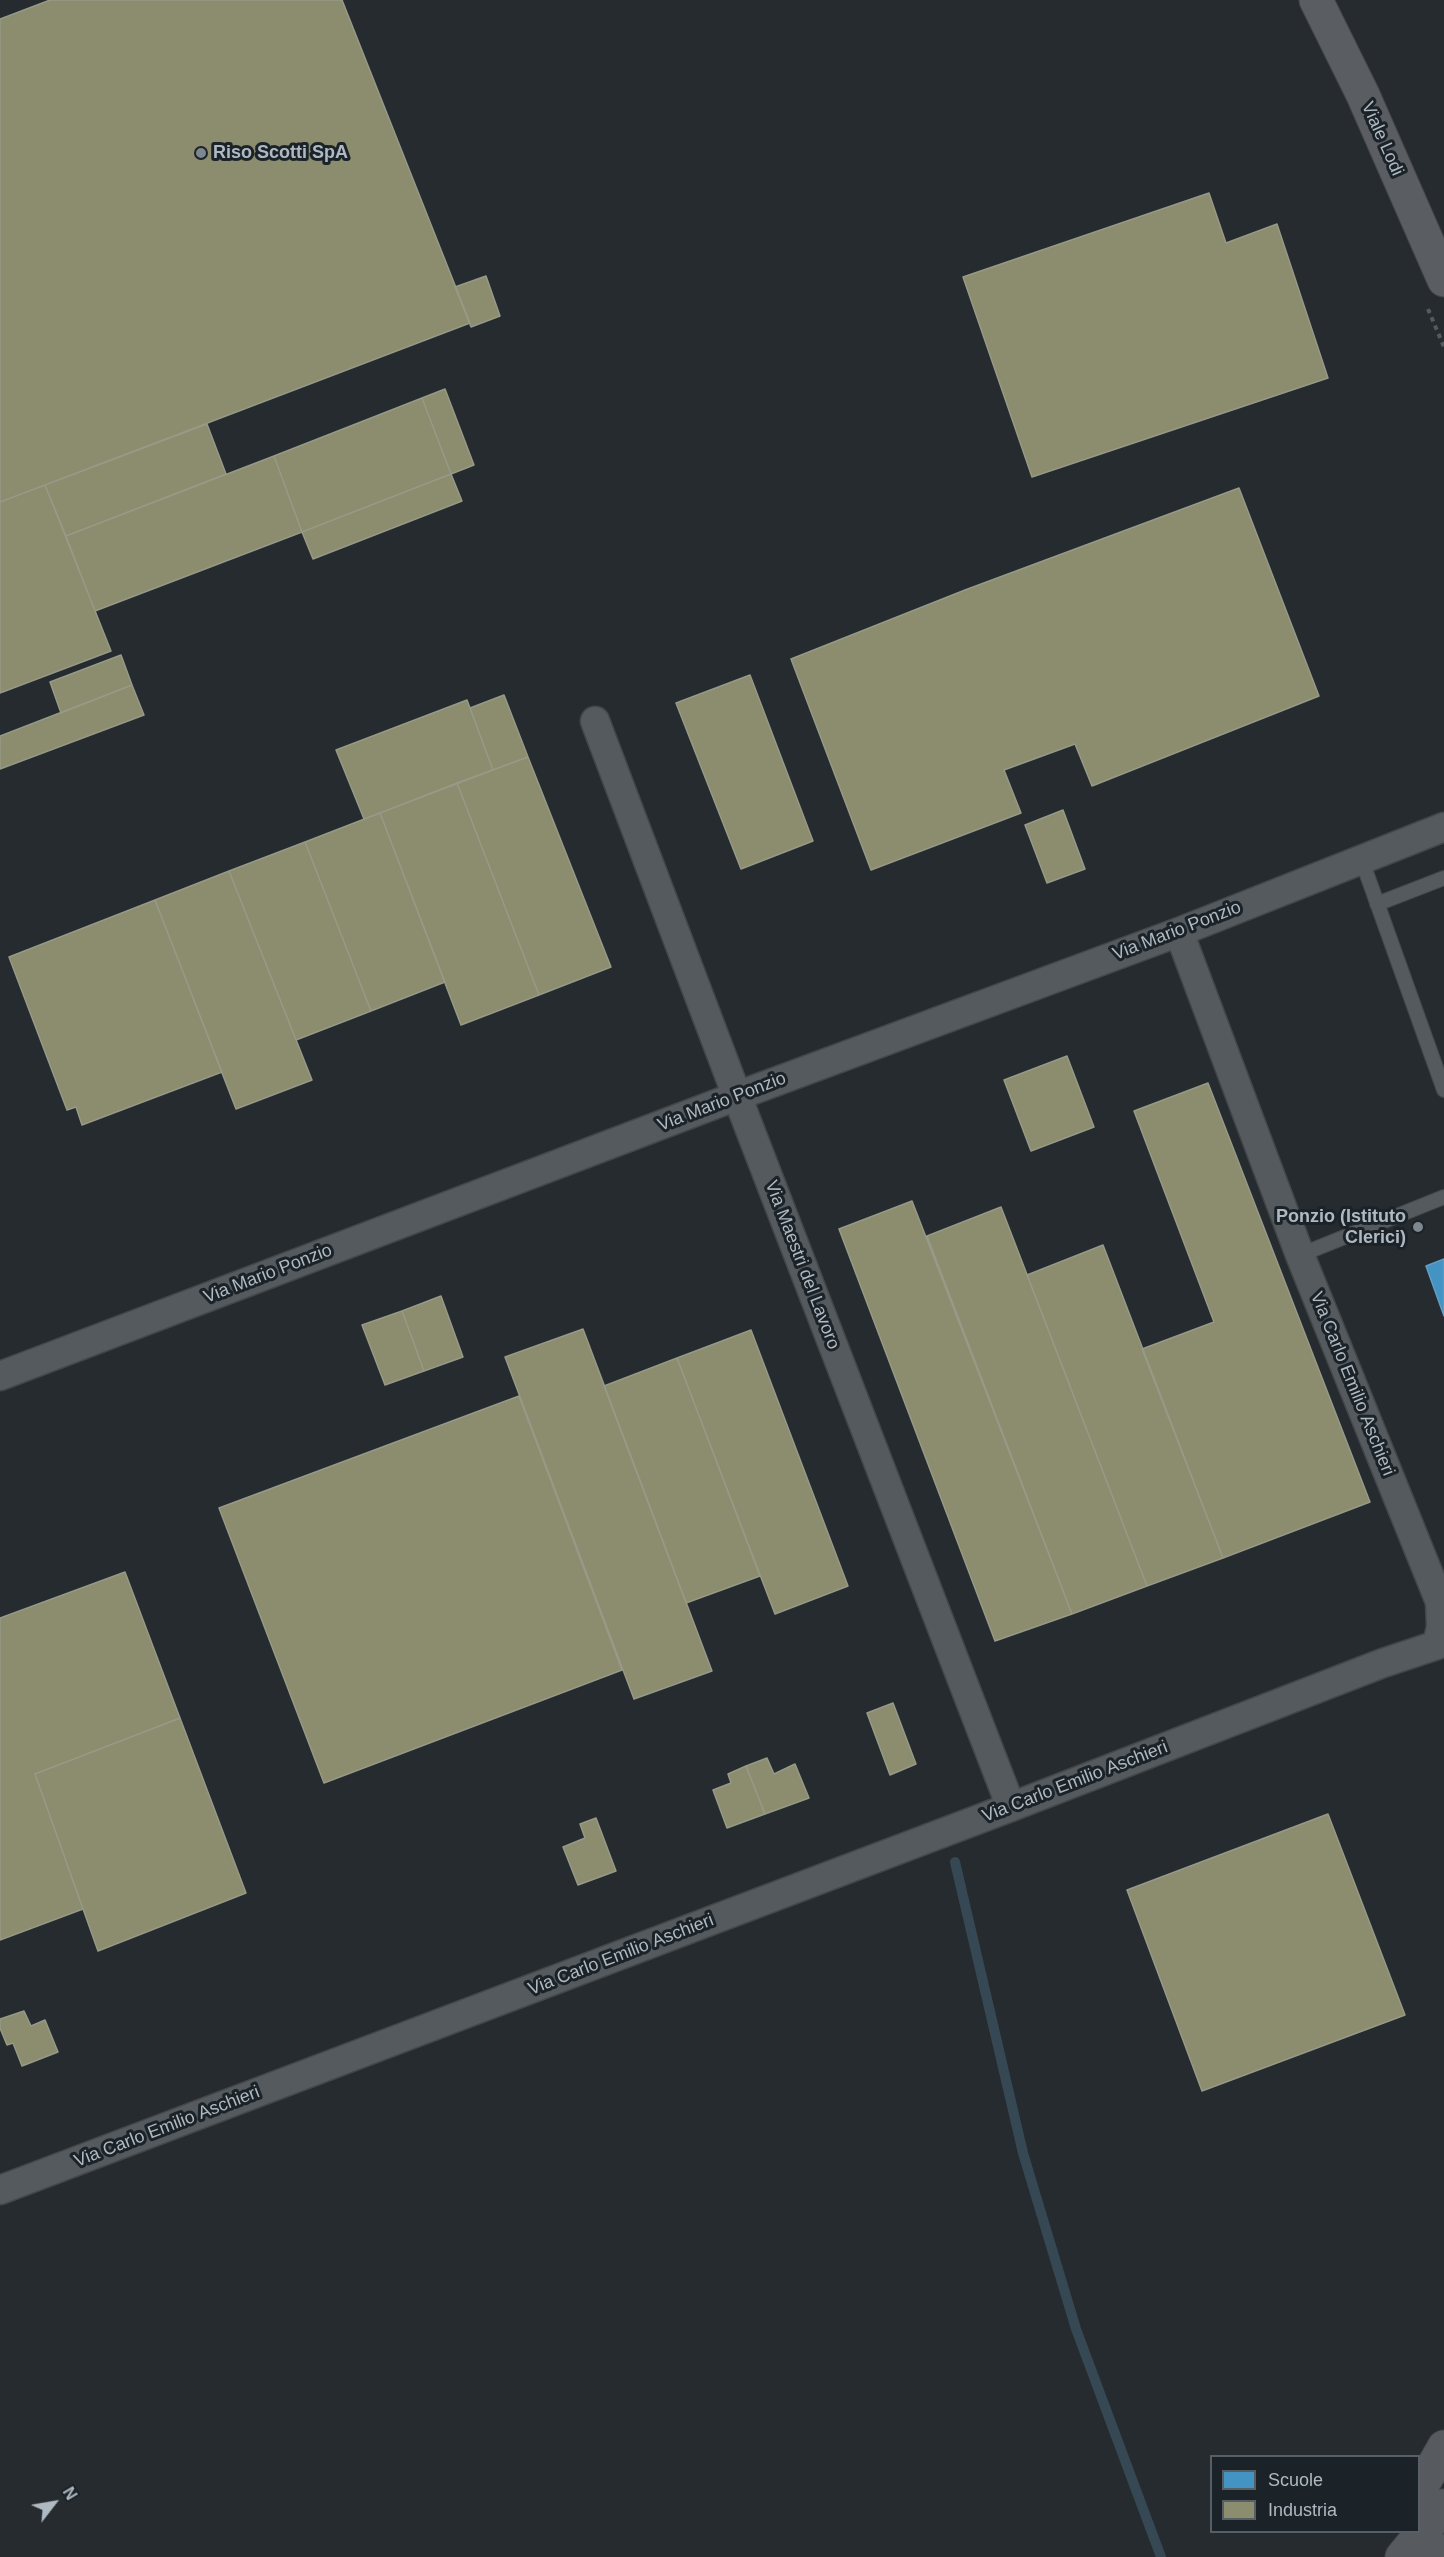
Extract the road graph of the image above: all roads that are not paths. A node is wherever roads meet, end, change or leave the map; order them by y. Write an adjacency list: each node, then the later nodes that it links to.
1 (1316, 0): 2 (street, Viale Lodi)
2 (1444, 280)
3 (595, 721): 10 (street, Via Maestri del Lavoro)
4 (1444, 827): 5 (street, Via Mario Ponzio)
5 (1361, 858): 7 (lane); 8 (street, Via Mario Ponzio)
6 (1444, 878): 7 (lane)
7 (1377, 904): 9 (lane)
8 (1179, 932): 10 (street, Via Mario Ponzio); 12 (street, Via Carlo Emilio Aschieri)
9 (1444, 1090)
10 (737, 1096): 13 (street, Via Mario Ponzio); 14 (street, Via Maestri del Lavoro)
11 (1444, 1197): 12 (lane)
12 (1300, 1255): 14 (street, Via Carlo Emilio Aschieri)
13 (0, 1376)
14 (1011, 1807): 15 (street, Via Carlo Emilio Aschieri)
15 (0, 2190)
16 (1444, 2447): 17 (main road)
17 (1420, 2491)
18 (1444, 2506): 22 (main road)
19 (1400, 2533): 21 (main road)
20 (1444, 2551): 23 (main road)
21 (1388, 2557)
22 (1402, 2557)
23 (1437, 2557)

